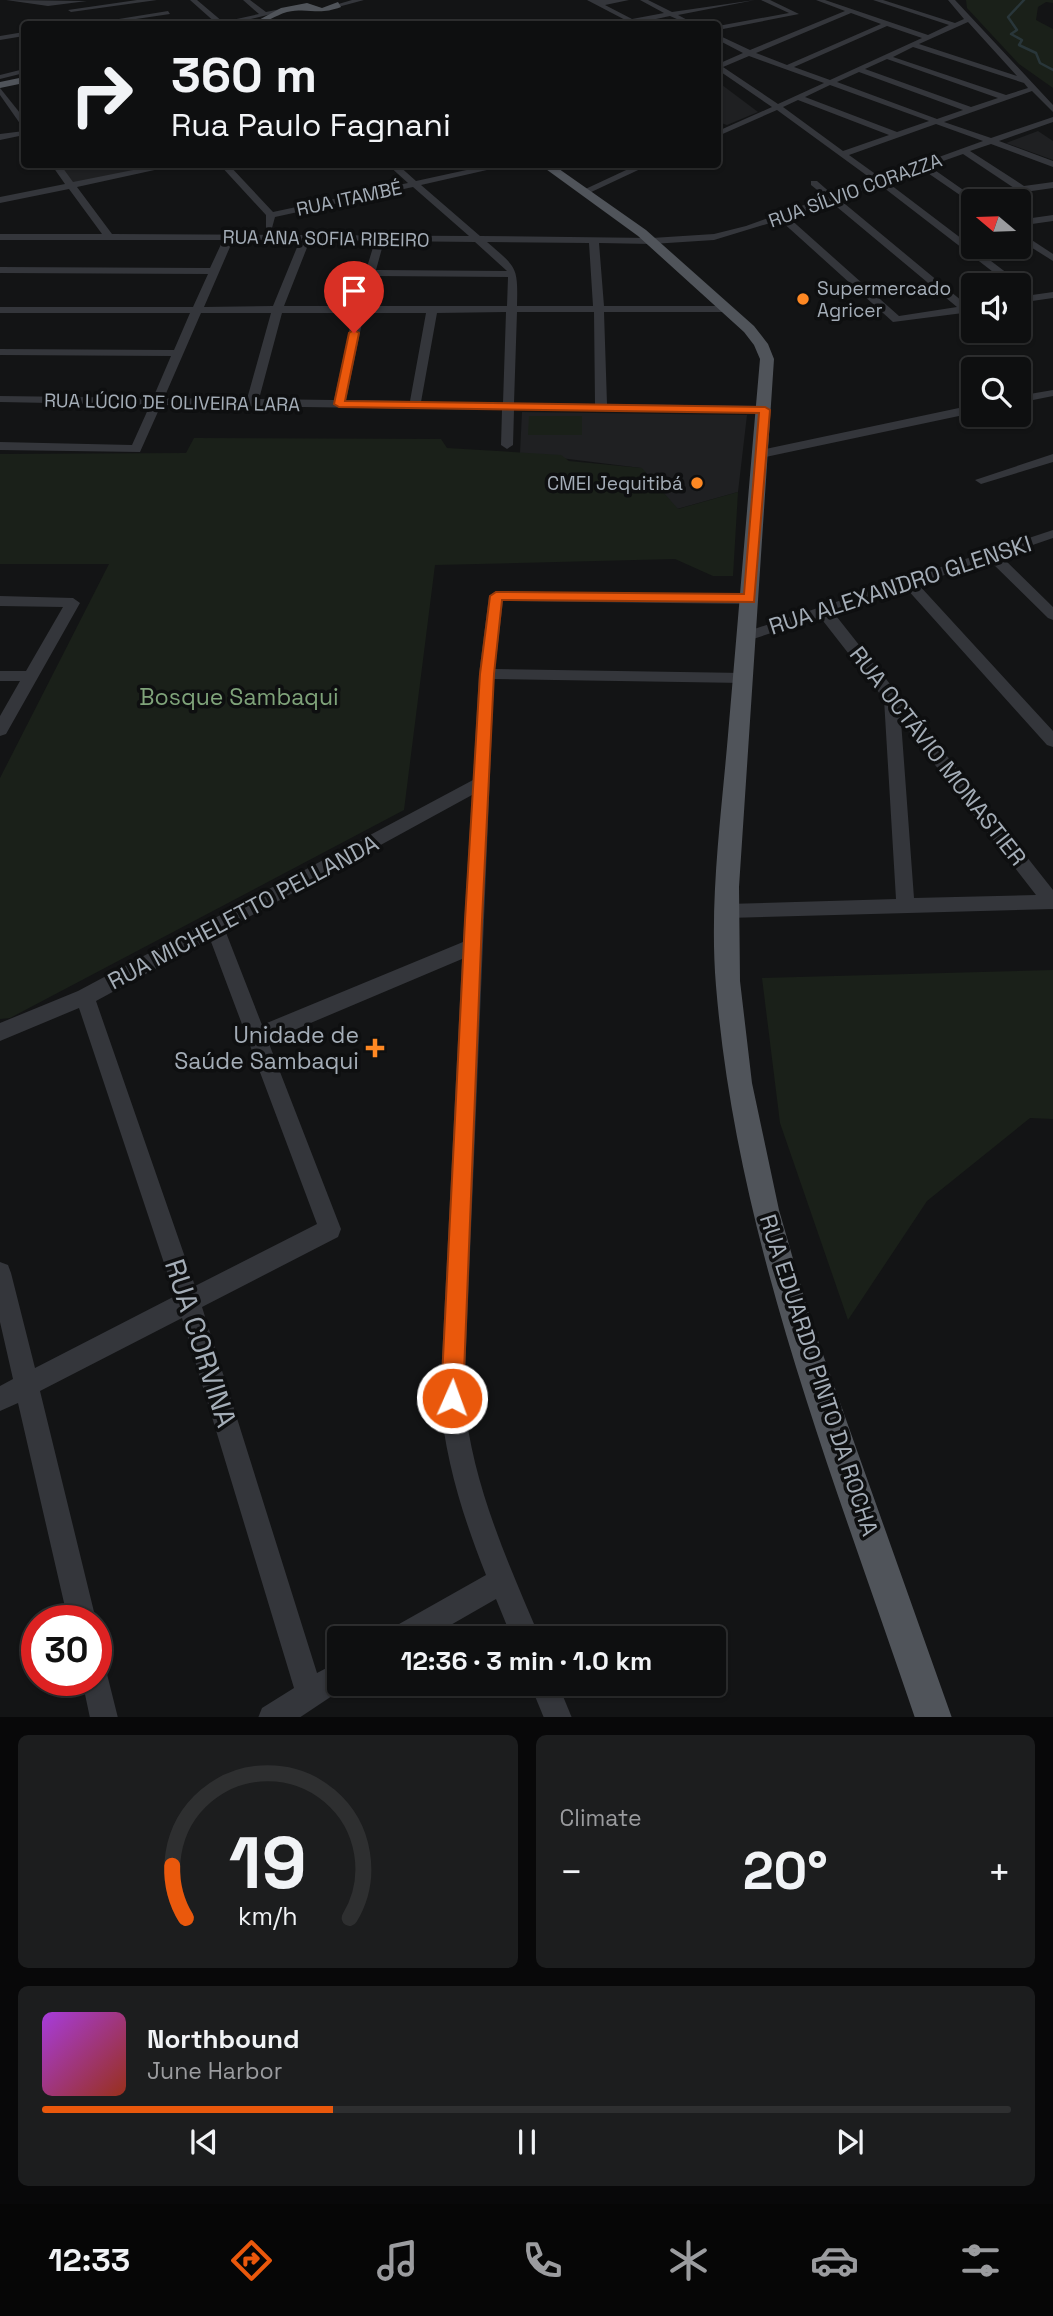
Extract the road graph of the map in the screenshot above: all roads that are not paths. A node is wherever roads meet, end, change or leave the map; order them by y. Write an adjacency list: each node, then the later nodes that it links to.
1 (9, 0): 15 (street)
2 (91, 0): 15 (street)
3 (154, 0): 16 (street)
4 (193, 0): 29 (street)
5 (246, 0): 25 (street)
6 (361, 0): 18 (street)
7 (590, 0): 17 (street)
8 (626, 0): 17 (street)
9 (643, 0): 23 (street)
10 (752, 0): 23 (street)
11 (764, 0): 24 (street)
12 (819, 0): 20 (street)
13 (876, 0): 37 (street)
14 (951, 0): 26 (street)
15 (63, 1): 19 (street)
16 (141, 1): 19 (street)
17 (598, 4): 32 (street)
18 (318, 6): 22 (main road)
19 (71, 10): 27 (street)
20 (849, 12): 35 (street); 36 (street)
21 (168, 13): 28 (street)
22 (281, 14): 25 (street); 31 (main road)
23 (670, 14): 33 (street); 34 (street)
24 (796, 14): 35 (street); 38 (street)
25 (265, 15): 30 (street)
26 (968, 20): 37 (street); 54 (street)
27 (85, 21)
28 (111, 21)
29 (218, 21)
30 (236, 21)
31 (264, 21)
32 (631, 21)
33 (638, 21)
34 (685, 21)
35 (819, 24): 44 (street)
36 (886, 24): 41 (street); 47 (street)
37 (956, 26): 41 (street)
38 (721, 27)
39 (21, 34): 40 (street)
40 (0, 38)
41 (929, 38): 43 (street)
42 (721, 39): 44 (street)
43 (914, 45): 45 (street); 54 (street)
44 (749, 53): 46 (street); 47 (street)
45 (887, 57): 49 (street); 57 (street)
46 (721, 65)
47 (788, 67): 53 (street)
48 (721, 68): 58 (street)
49 (860, 70): 53 (street); 59 (street)
50 (21, 72): 51 (street)
51 (0, 76)
52 (21, 81): 55 (main road)
53 (831, 83): 56 (street); 63 (street)
54 (1031, 85): 57 (street); 60 (street)
55 (0, 88): 61 (street)
56 (800, 97): 58 (street); 66 (street)
57 (1007, 98): 59 (street)
58 (778, 108): 64 (street); 70 (street)
59 (971, 110): 63 (street)
60 (1053, 110)
61 (21, 119)
62 (1053, 119): 68 (street, RUA SÍLVIO CORAZZA)
63 (937, 121): 66 (street); 68 (street)
64 (721, 133)
65 (21, 134): 67 (street)
66 (897, 135): 70 (street)
67 (0, 138)
68 (992, 141): 69 (street, RUA SÍLVIO CORAZZA); 71 (street)
69 (964, 151): 72 (street, RUA SÍLVIO CORAZZA); 85 (street)
70 (842, 154): 80 (street)
71 (1053, 164)
72 (923, 166): 80 (street, RUA SÍLVIO CORAZZA); 88 (street)
73 (58, 168): 84 (street)
74 (159, 168): 84 (street)
75 (226, 168): 91 (street)
76 (396, 168): 82 (street)
77 (490, 168): 82 (street, RUA ITAMBÉ)
78 (550, 168): 87 (main road, RUA EDUARDO PINTO DA ROCHA)
79 (638, 168): 87 (street)
80 (880, 181): 89 (street, RUA SÍLVIO CORAZZA); 109 (street)
81 (814, 183): 89 (street)
82 (415, 184): 91 (street, RUA ITAMBÉ); 101 (street)
83 (1053, 185): 86 (street)
84 (71, 186): 90 (street); 95 (street)
85 (1020, 189)
86 (1027, 189)
87 (584, 192): 103 (main road, RUA EDUARDO PINTO DA ROCHA)
88 (961, 193)
89 (832, 198): 92 (street, RUA SÍLVIO CORAZZA); 113 (street)
90 (0, 200)
91 (271, 215): 97 (street)
92 (781, 216): 103 (street, RUA SÍLVIO CORAZZA); 122 (street)
93 (1053, 218): 94 (street)
94 (1031, 221)
95 (109, 237): 96 (street, RUA ANA SOFIA RIBEIRO); 99 (street, RUA ANA SOFIA RIBEIRO)
96 (229, 237): 97 (street, RUA ANA SOFIA RIBEIRO); 107 (street)
97 (268, 237): 98 (street, RUA ANA SOFIA RIBEIRO)
98 (306, 237): 100 (street, RUA ANA SOFIA RIBEIRO); 117 (street)
99 (1, 239)
100 (380, 239): 101 (street, RUA ANA SOFIA RIBEIRO); 108 (street)
101 (477, 240): 102 (street, RUA ANA SOFIA RIBEIRO); 110 (street)
102 (594, 241): 103 (street, RUA ANA SOFIA RIBEIRO); 121 (street)
103 (652, 241): 114 (main road, RUA EDUARDO PINTO DA ROCHA)
104 (1031, 242): 105 (street)
105 (1051, 256)
106 (0, 270): 107 (street)
107 (214, 271): 116 (street)
108 (370, 273): 110 (street); 118 (street)
109 (1000, 273)
110 (513, 274): 120 (street)
111 (1053, 295): 112 (street)
112 (1033, 298)
113 (961, 303)
114 (726, 309): 121 (street); 134 (main road, RUA EDUARDO PINTO DA ROCHA)
115 (0, 310): 116 (street)
116 (198, 310): 117 (street); 124 (street)
117 (277, 310): 118 (street); 129 (street)
118 (359, 310): 119 (street); 130 (street)
119 (432, 310): 120 (street); 131 (street)
120 (514, 310): 121 (street); 132 (street)
121 (599, 310): 133 (street)
122 (961, 312)
123 (0, 352): 124 (street)
124 (178, 353): 128 (street)
125 (1053, 393): 126 (street)
126 (1031, 397)
127 (0, 399): 128 (street, RUA LÚCIO DE OLIVEIRA LARA)
128 (159, 401): 129 (street, RUA LÚCIO DE OLIVEIRA LARA); 137 (street)
129 (252, 403): 130 (street, RUA LÚCIO DE OLIVEIRA LARA)
130 (339, 404): 131 (street, RUA LÚCIO DE OLIVEIRA LARA)
131 (415, 405): 132 (street, RUA LÚCIO DE OLIVEIRA LARA)
132 (508, 406): 133 (street, RUA LÚCIO DE OLIVEIRA LARA); 136 (street)
133 (601, 408): 134 (street, RUA LÚCIO DE OLIVEIRA LARA)
134 (765, 410): 138 (main road, RUA EDUARDO PINTO DA ROCHA)
135 (961, 412): 138 (street)
136 (507, 445)
137 (0, 446)
138 (761, 454): 144 (main road, RUA EDUARDO PINTO DA ROCHA)
139 (1053, 458): 140 (street)
140 (981, 480)
141 (1053, 534): 142 (street, RUA ALEXANDRO GLENSKI)
142 (992, 554): 143 (street, RUA ALEXANDRO GLENSKI); 147 (street)
143 (909, 582): 146 (street, RUA ALEXANDRO GLENSKI); 155 (street)
144 (750, 599): 148 (main road, RUA EDUARDO PINTO DA ROCHA); 149 (street)
145 (0, 601): 151 (street)
146 (823, 610): 148 (street, RUA ALEXANDRO GLENSKI); 153 (street, RUA OCTÁVIO MONASTIER)
147 (1053, 615)
148 (747, 636): 152 (main road, RUA EDUARDO PINTO DA ROCHA)
149 (487, 674): 152 (street); 156 (street)
150 (0, 676): 151 (street)
151 (32, 676): 154 (street)
152 (744, 678): 159 (main road, RUA EDUARDO PINTO DA ROCHA)
153 (892, 698): 157 (street, RUA OCTÁVIO MONASTIER); 158 (street)
154 (0, 730)
155 (1053, 741)
156 (481, 783): 160 (street, RUA MICHELETTO PELLANDA); 161 (street)
157 (1052, 902): 158 (street)
158 (905, 906): 159 (street)
159 (727, 911): 180 (main road, RUA EDUARDO PINTO DA ROCHA)
160 (215, 928): 162 (street, RUA MICHELETTO PELLANDA); 164 (street)
161 (472, 947): 164 (street); 169 (street)
162 (85, 997): 163 (street, RUA MICHELETTO PELLANDA); 166 (street, RUA CORVINA)
163 (0, 1032)
164 (256, 1037): 166 (street)
165 (0, 1273): 167 (street)
166 (189, 1302): 167 (street); 174 (street, RUA CORVINA)
167 (27, 1384): 168 (street); 170 (street)
168 (0, 1399)
169 (503, 1580): 171 (street); 172 (street)
170 (79, 1605)
171 (423, 1626)
172 (521, 1626)
173 (327, 1682): 174 (street)
174 (309, 1692): 178 (street)
175 (99, 1696): 177 (street)
176 (549, 1696): 179 (street)
177 (104, 1717)
178 (272, 1717)
179 (558, 1717)
180 (934, 1717)

